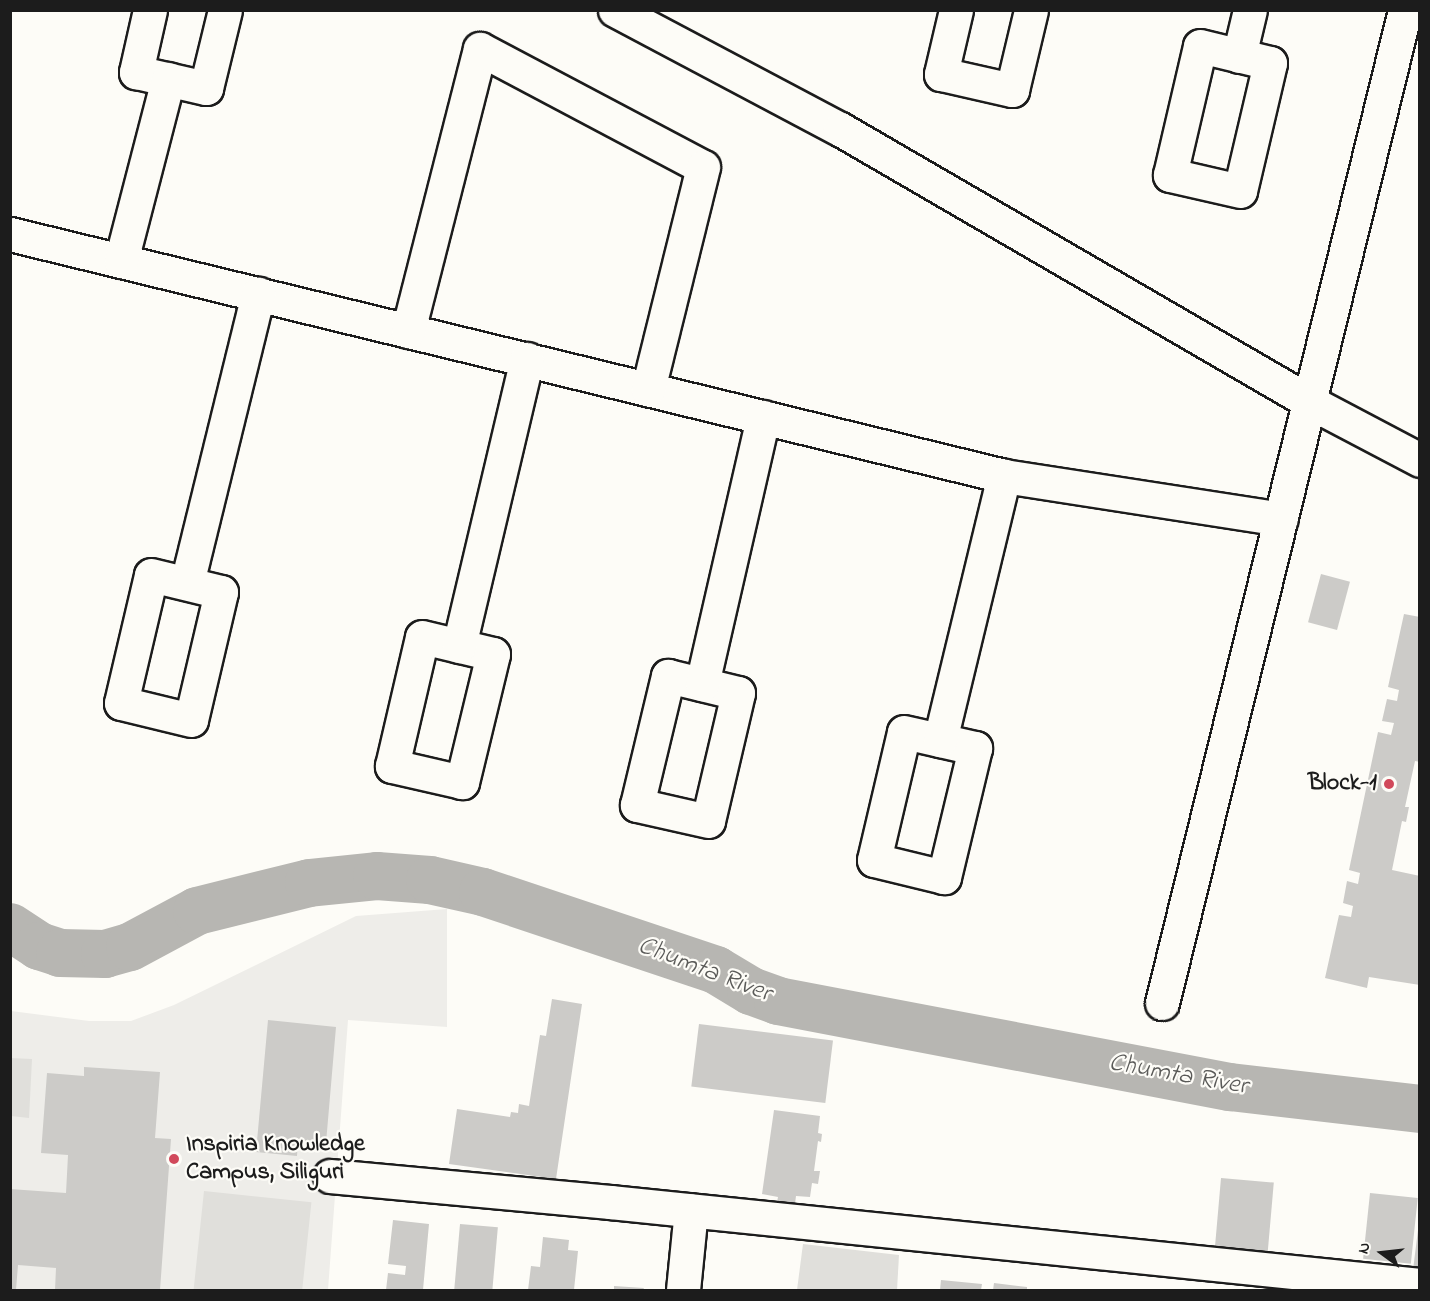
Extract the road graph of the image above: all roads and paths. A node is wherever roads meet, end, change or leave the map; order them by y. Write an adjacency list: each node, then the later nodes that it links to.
1 (150, 10): 9 (street)
2 (225, 10): 9 (street)
3 (615, 10): 16 (street)
4 (956, 10): 5 (street)
5 (1030, 10)
6 (1250, 10): 8 (street)
7 (1406, 10): 16 (street)
8 (1239, 56)
9 (168, 79): 11 (street)
10 (10, 234): 11 (street)
11 (122, 261): 12 (street)
12 (258, 294): 13 (street); 21 (street)
13 (408, 331): 14 (street); 15 (street)
14 (527, 359): 15 (street); 22 (street)
15 (648, 389): 17 (street)
16 (1310, 402): 18 (street); 20 (street)
17 (763, 417): 19 (street); 23 (street)
18 (1419, 460)
19 (1004, 476): 20 (street); 24 (street)
20 (1281, 519): 25 (street)
21 (187, 583)
22 (459, 646)
23 (702, 684)
24 (940, 740)
25 (1162, 1003)
26 (330, 1176): 27 (street)
27 (691, 1210): 28 (street); 31 (street)
28 (1203, 1277): 30 (street)
29 (1419, 1285): 30 (street)
30 (1376, 1286)
31 (683, 1290)

